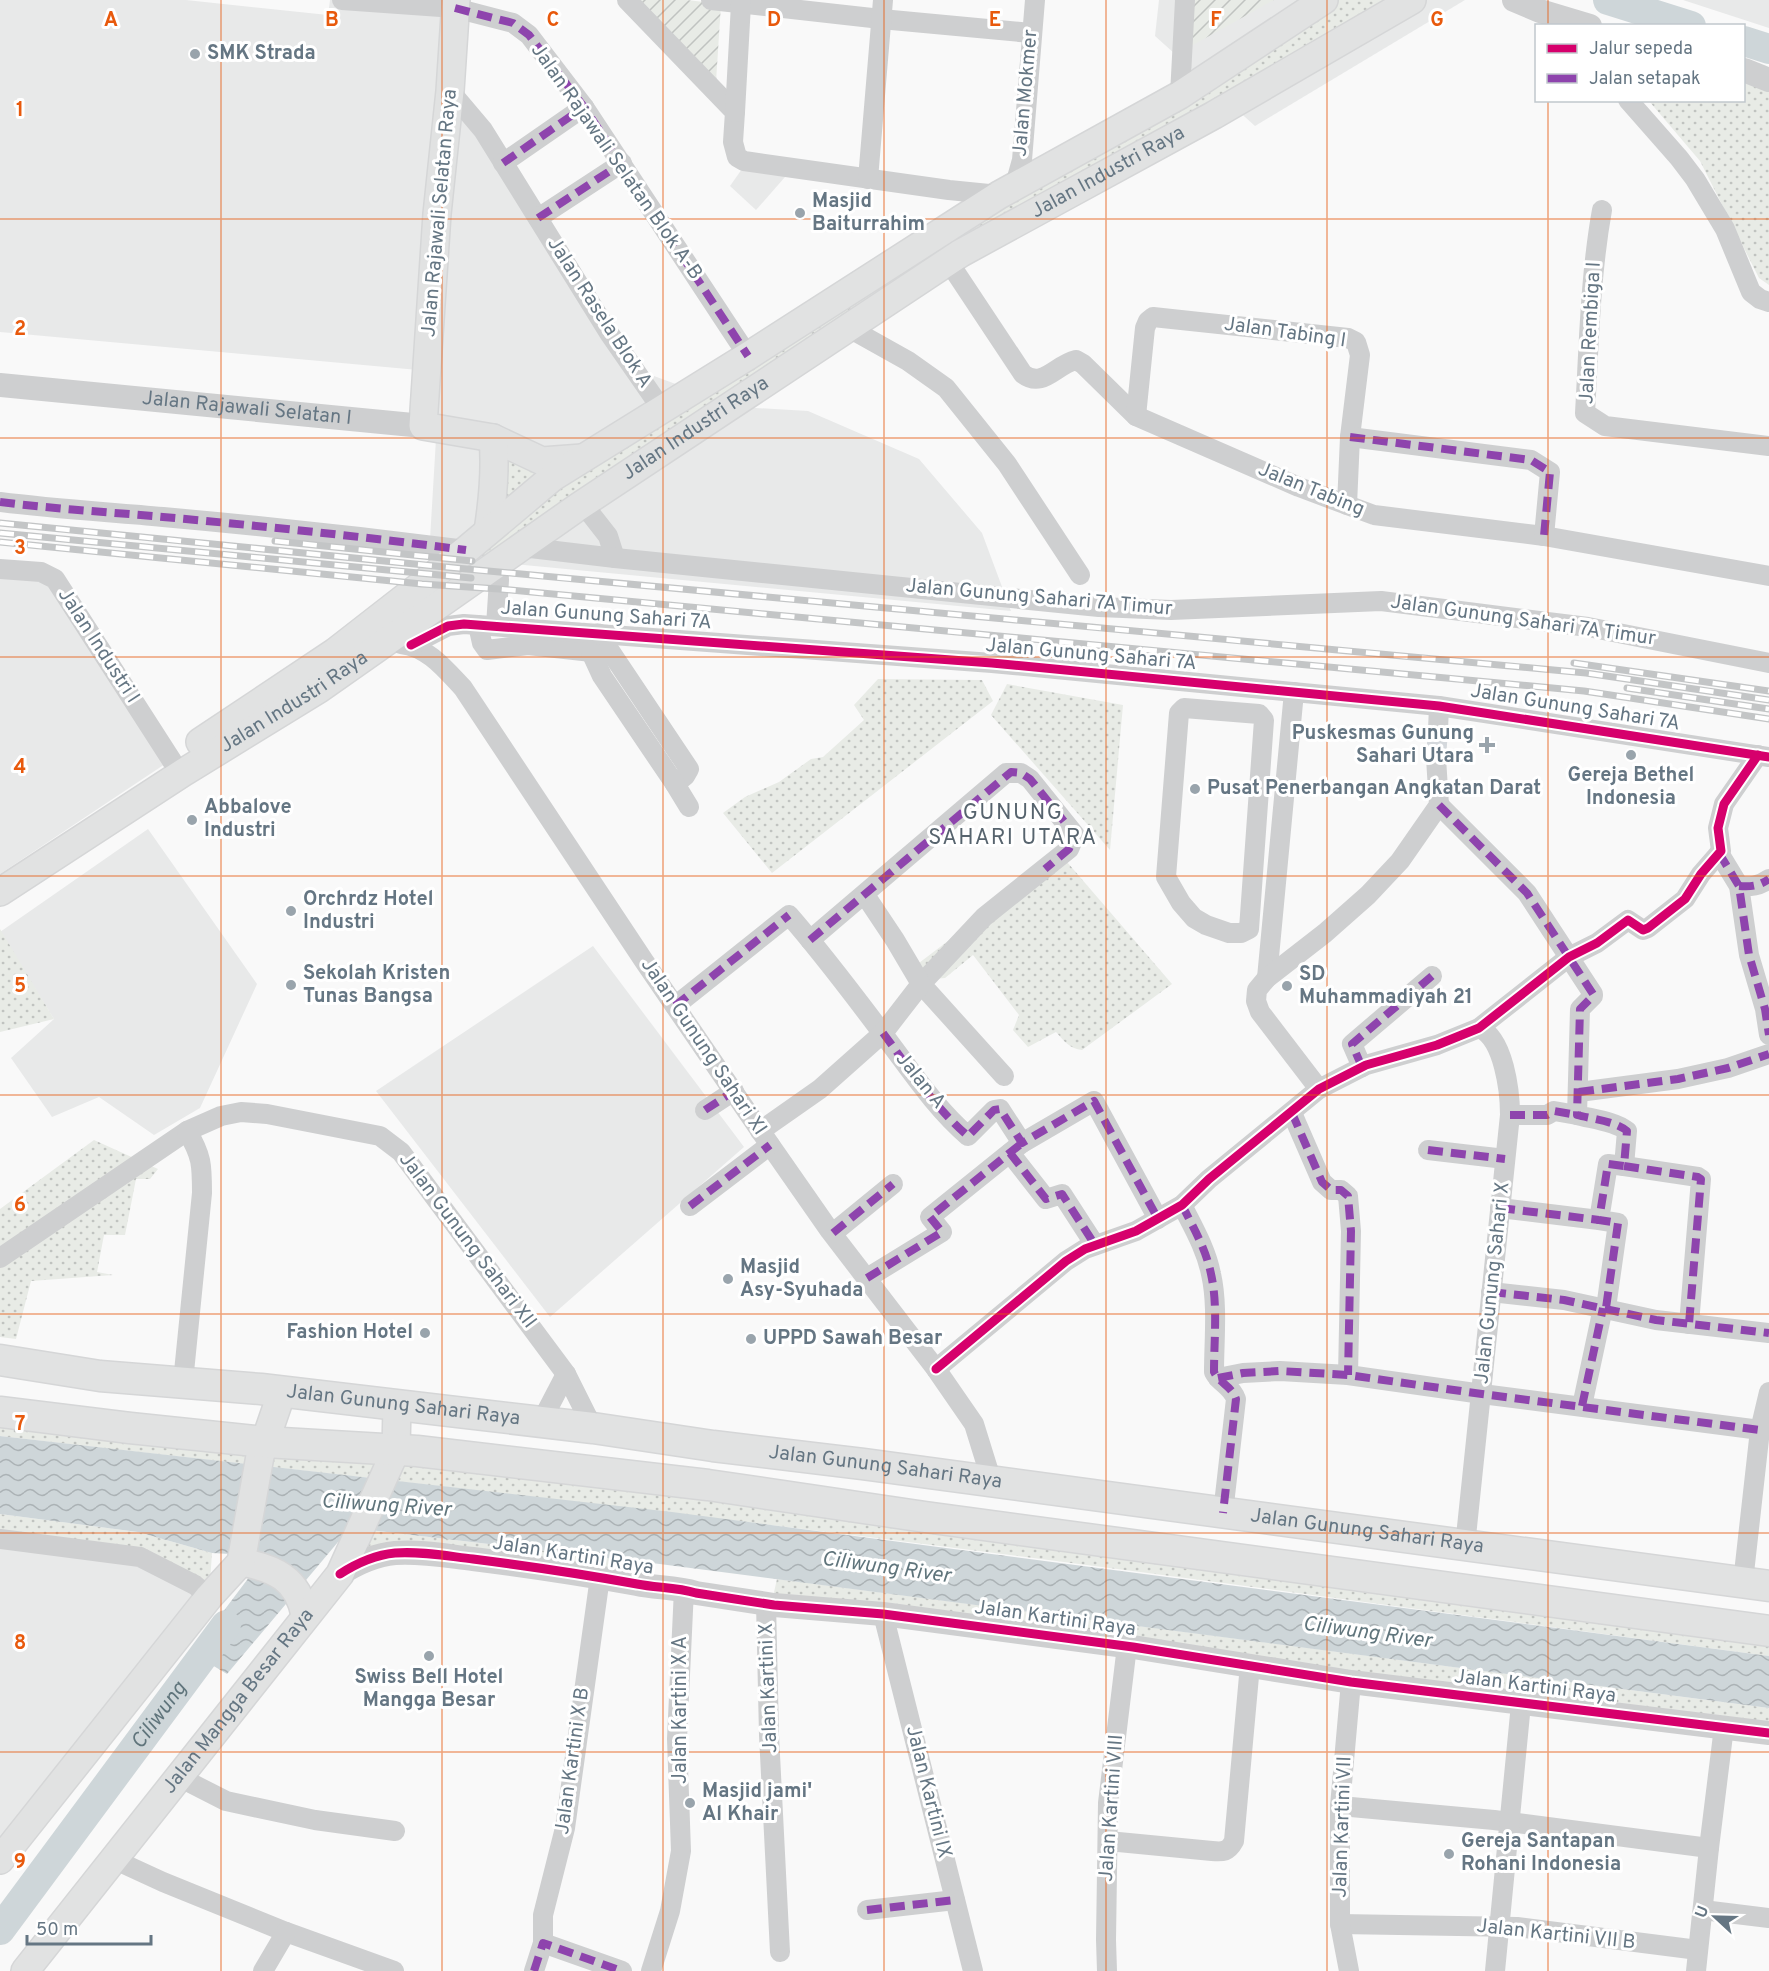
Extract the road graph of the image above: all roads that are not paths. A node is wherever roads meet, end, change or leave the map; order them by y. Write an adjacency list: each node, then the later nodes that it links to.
1 (342, 0): 9 (street, Jalan Rajawali Selatan Blok A-B)
2 (627, 0): 21 (street)
3 (711, 0): 10 (street)
4 (1035, 0): 14 (street, Jalan Mokmer)
5 (1185, 0): 18 (street)
6 (1324, 0): 18 (main road, Jalan Industri Raya)
7 (1412, 0): 28 (main road, Jalan Industri Raya)
8 (1514, 0): 12 (street)
9 (455, 4): 17 (main road, Jalan Rajawali Selatan Raya); 20 (street, Jalan Rajawali Selatan Blok A-B)
10 (741, 4): 11 (street); 21 (street)
11 (882, 10): 14 (street); 24 (street)
12 (1548, 18): 13 (street)
13 (1580, 24)
14 (1031, 33): 25 (street, Jalan Mokmer)
15 (1745, 71): 16 (street)
16 (1769, 80)
17 (450, 91): 22 (street, Jalan Rasela Blok A); 35 (main road, Jalan Rajawali Selatan Raya)
18 (1180, 95): 25 (main road, Jalan Industri Raya)
19 (1630, 102): 29 (street)
20 (584, 107): 22 (street); 23 (street, Jalan Rajawali Selatan Blok A-B)
21 (735, 112): 24 (street)
22 (503, 163): 27 (street, Jalan Rasela Blok A)
23 (622, 163): 27 (street); 31 (street, Jalan Rajawali Selatan Blok A-B)
24 (868, 179): 25 (street)
25 (1007, 190): 31 (main road, Jalan Industri Raya)
26 (1602, 210): 38 (street, Jalan Rembiga I)
27 (538, 218): 33 (street, Jalan Rasela Blok A)
28 (948, 261): 30 (main road, Jalan Industri Raya); 34 (street, Jalan Tabing)
29 (1769, 302)
30 (849, 327): 42 (main road, Jalan Industri Raya); 51 (street)
31 (748, 356): 33 (main road, Jalan Industri Raya)
32 (0, 385): 35 (street, Jalan Rajawali Selatan I)
33 (661, 408): 39 (main road, Jalan Industri Raya)
34 (1136, 416): 36 (street, Jalan Tabing I); 43 (street, Jalan Tabing)
35 (423, 426): 37 (main road, Jalan Rajawali Selatan I)
36 (1350, 437): 43 (street, Jalan Tabing I); 45 (street)
37 (494, 438): 39 (main road, Jalan Rajawali Selatan I); 44 (main road)
38 (1769, 446)
39 (583, 458): 40 (main road, Jalan Industri Raya)
40 (553, 477): 42 (main road); 44 (main road, Jalan Industri Raya)
41 (0, 502): 47 (street)
42 (580, 505): 46 (main road, Jalan Industri Raya); 48 (street)
43 (1347, 505): 45 (street, Jalan Tabing)
44 (488, 531): 47 (main road, Jalan Industri Raya)
45 (1545, 536): 52 (street, Jalan Tabing)
46 (522, 546): 48 (street, Jalan Gunung Sahari 7A Timur); 49 (main road, Jalan Industri Raya)
47 (466, 550): 67 (main road, Jalan Industri Raya)
48 (615, 558): 59 (street, Jalan Gunung Sahari 7A Timur)
49 (498, 562): 53 (street, Jalan Gunung Sahari 7A); 56 (main road, Jalan Industri Raya)
50 (0, 568): 67 (street, Jalan Industri I)
51 (1080, 575)
52 (1769, 576)
53 (487, 625): 55 (street, Jalan Gunung Sahari 7A); 56 (street, Jalan Gunung Sahari 7A)
54 (598, 633): 55 (street, Jalan Gunung Sahari 7A); 58 (street); 60 (street, Jalan Gunung Sahari 7A)
55 (529, 637): 57 (street)
56 (398, 643): 71 (main road, Jalan Industri Raya); 83 (street, Jalan Gunung Sahari XI)
57 (591, 652): 58 (street); 68 (street)
58 (613, 654): 68 (street)
59 (1769, 663)
60 (1227, 686): 61 (street, Jalan Gunung Sahari 7A); 63 (street)
61 (1294, 692): 62 (street, Jalan Gunung Sahari 7A); 81 (street)
62 (1439, 706): 64 (street); 65 (street, Jalan Gunung Sahari 7A)
63 (1224, 711): 63 (street)
64 (1438, 730)
65 (1764, 756): 72 (street)
66 (1436, 758): 69 (street)
67 (172, 761): 71 (main road, Jalan Industri Raya)
68 (675, 784): 70 (street)
69 (1439, 806): 79 (street); 81 (street)
70 (688, 807)
71 (84, 827): 73 (main road, Jalan Industri Raya); 76 (main road, Jalan Industri Raya)
72 (1719, 853): 75 (street); 79 (street)
73 (0, 874)
74 (1769, 879): 75 (street)
75 (1739, 886): 86 (street)
76 (0, 892)
77 (865, 895): 78 (street); 82 (street); 82 (street)
78 (810, 940): 83 (street, Jalan A); 85 (street, Jalan A)
79 (1569, 957): 84 (street); 92 (street)
80 (1432, 976): 88 (street)
81 (1267, 978): 90 (street)
82 (921, 984): 85 (street); 89 (street)
83 (675, 1006): 91 (street, Jalan Gunung Sahari XI)
84 (1479, 1028): 88 (street); 95 (street, Jalan Gunung Sahari X)
85 (883, 1033): 98 (street); 99 (street, Jalan A)
86 (1769, 1035)
87 (1769, 1054): 92 (street)
88 (1362, 1067): 90 (street)
89 (1004, 1076)
90 (1319, 1089): 94 (street)
91 (734, 1091): 93 (street); 98 (street, Jalan Gunung Sahari XI)
92 (1579, 1092): 96 (street)
93 (705, 1110)
94 (1292, 1113): 104 (street); 120 (street)
95 (1510, 1115): 96 (street); 101 (street, Jalan Gunung Sahari X)
96 (1577, 1115): 102 (street)
97 (187, 1131): 111 (street, Jalan Gunung Sahari XII); 119 (street, Jalan Gunung Sahari XII); 122 (street)
98 (765, 1138): 105 (street); 109 (street, Jalan Gunung Sahari XI)
99 (1016, 1148): 107 (street); 110 (street); 112 (street)
100 (1428, 1150): 101 (street)
101 (1505, 1160): 106 (street, Jalan Gunung Sahari X)
102 (1624, 1166): 108 (street); 115 (street)
103 (893, 1184): 109 (street)
104 (1182, 1205): 107 (street); 121 (street)
105 (690, 1206)
106 (1500, 1208): 108 (street); 113 (street, Jalan Gunung Sahari X)
107 (1158, 1220): 110 (street)
108 (1599, 1220): 114 (street)
109 (833, 1233): 112 (street, Jalan Gunung Sahari XI)
110 (1095, 1245): 118 (street)
111 (0, 1258)
112 (867, 1278): 118 (street, Jalan Gunung Sahari XI)
113 (1491, 1292): 114 (street); 125 (street, Jalan Gunung Sahari X)
114 (1604, 1308): 115 (street); 127 (street)
115 (1689, 1324): 116 (street)
116 (1769, 1333)
117 (0, 1360): 122 (main road, Jalan Gunung Sahari Raya)
118 (936, 1369): 135 (street, Jalan Gunung Sahari XI)
119 (566, 1374): 129 (street); 130 (street, Jalan Gunung Sahari XII)
120 (1348, 1375): 121 (street); 125 (street)
121 (1218, 1378): 137 (street)
122 (183, 1382): 123 (main road, Jalan Gunung Sahari Raya)
123 (282, 1392): 126 (main road, Jalan Gunung Sahari Raya); 133 (main road)
124 (1769, 1392): 131 (street)
125 (1482, 1394): 127 (street); 139 (street, Jalan Gunung Sahari X)
126 (397, 1405): 129 (main road, Jalan Gunung Sahari Raya); 134 (main road, Jalan Mangga Besar Raya)
127 (1582, 1406): 131 (street)
128 (0, 1412): 133 (main road, Jalan Gunung Sahari Raya)
129 (541, 1422): 130 (main road, Jalan Gunung Sahari Raya)
130 (593, 1428): 132 (main road, Jalan Gunung Sahari Raya)
131 (1760, 1430): 143 (street)
132 (713, 1446): 135 (main road, Jalan Gunung Sahari Raya); 136 (main road)
133 (263, 1449): 134 (main road, Jalan Gunung Sahari Raya); 140 (main road)
134 (393, 1459): 136 (main road, Jalan Gunung Sahari Raya); 141 (main road, Jalan Mangga Besar Raya)
135 (992, 1482): 137 (main road, Jalan Gunung Sahari Raya)
136 (708, 1485): 148 (main road, Jalan Gunung Sahari Raya)
137 (1223, 1513): 139 (main road, Jalan Gunung Sahari Raya)
138 (0, 1539): 140 (street)
139 (1465, 1546): 143 (main road, Jalan Gunung Sahari Raya)
140 (235, 1571): 146 (main road); 161 (main road)
141 (340, 1574): 142 (street, Jalan Kartini Raya); 146 (main road, Jalan Mangga Besar Raya)
142 (600, 1577): 144 (street, Jalan Kartini Raya); 170 (street, Jalan Kartini X B)
143 (1756, 1584)
144 (684, 1589): 145 (street, Jalan Kartini Raya); 179 (street, Jalan Kartini X A)
145 (766, 1603): 147 (street, Jalan Kartini Raya); 172 (street, Jalan Kartini X)
146 (302, 1604): 155 (main road, Jalan Mangga Besar Raya)
147 (883, 1614): 149 (street, Jalan Kartini Raya); 163 (street, Jalan Kartini IX)
148 (1769, 1631)
149 (1127, 1646): 150 (street, Jalan Kartini Raya); 159 (street, Jalan Kartini VIII)
150 (1250, 1665): 151 (street, Jalan Kartini Raya); 159 (street)
151 (1351, 1682): 152 (street, Jalan Kartini Raya); 156 (street, Jalan Kartini VII)
152 (1521, 1704): 153 (street, Jalan Kartini Raya); 157 (street)
153 (1724, 1726): 154 (street, Jalan Kartini Raya); 160 (street)
154 (1769, 1733)
155 (179, 1777): 158 (street); 162 (main road, Jalan Mangga Besar Raya)
156 (1340, 1806): 157 (street); 167 (street, Jalan Kartini VII)
157 (1508, 1822): 160 (street); 168 (street)
158 (395, 1831)
159 (1108, 1841): 181 (street, Jalan Kartini VIII)
160 (1709, 1848): 165 (street)
161 (0, 1859)
162 (113, 1859): 169 (street); 174 (main road, Jalan Mangga Besar Raya)
163 (955, 1900): 164 (street); 180 (street, Jalan Kartini IX)
164 (867, 1910)
165 (1703, 1910): 166 (street); 171 (street)
166 (1769, 1918)
167 (1341, 1924): 168 (street, Jalan Kartini VII B); 182 (street, Jalan Kartini VII)
168 (1501, 1926): 171 (street, Jalan Kartini VII B); 183 (street)
169 (286, 1932): 173 (street); 175 (street)
170 (543, 1943): 177 (street, Jalan Kartini X B); 178 (street)
171 (1698, 1950): 184 (street)
172 (780, 1952)
173 (372, 1967): 176 (street)
174 (25, 1971)
175 (263, 1971)
176 (394, 1971)
177 (534, 1971)
178 (622, 1971)
179 (651, 1971)
180 (973, 1971)
181 (1107, 1971)
182 (1349, 1971)
183 (1496, 1971)
184 (1696, 1971)

